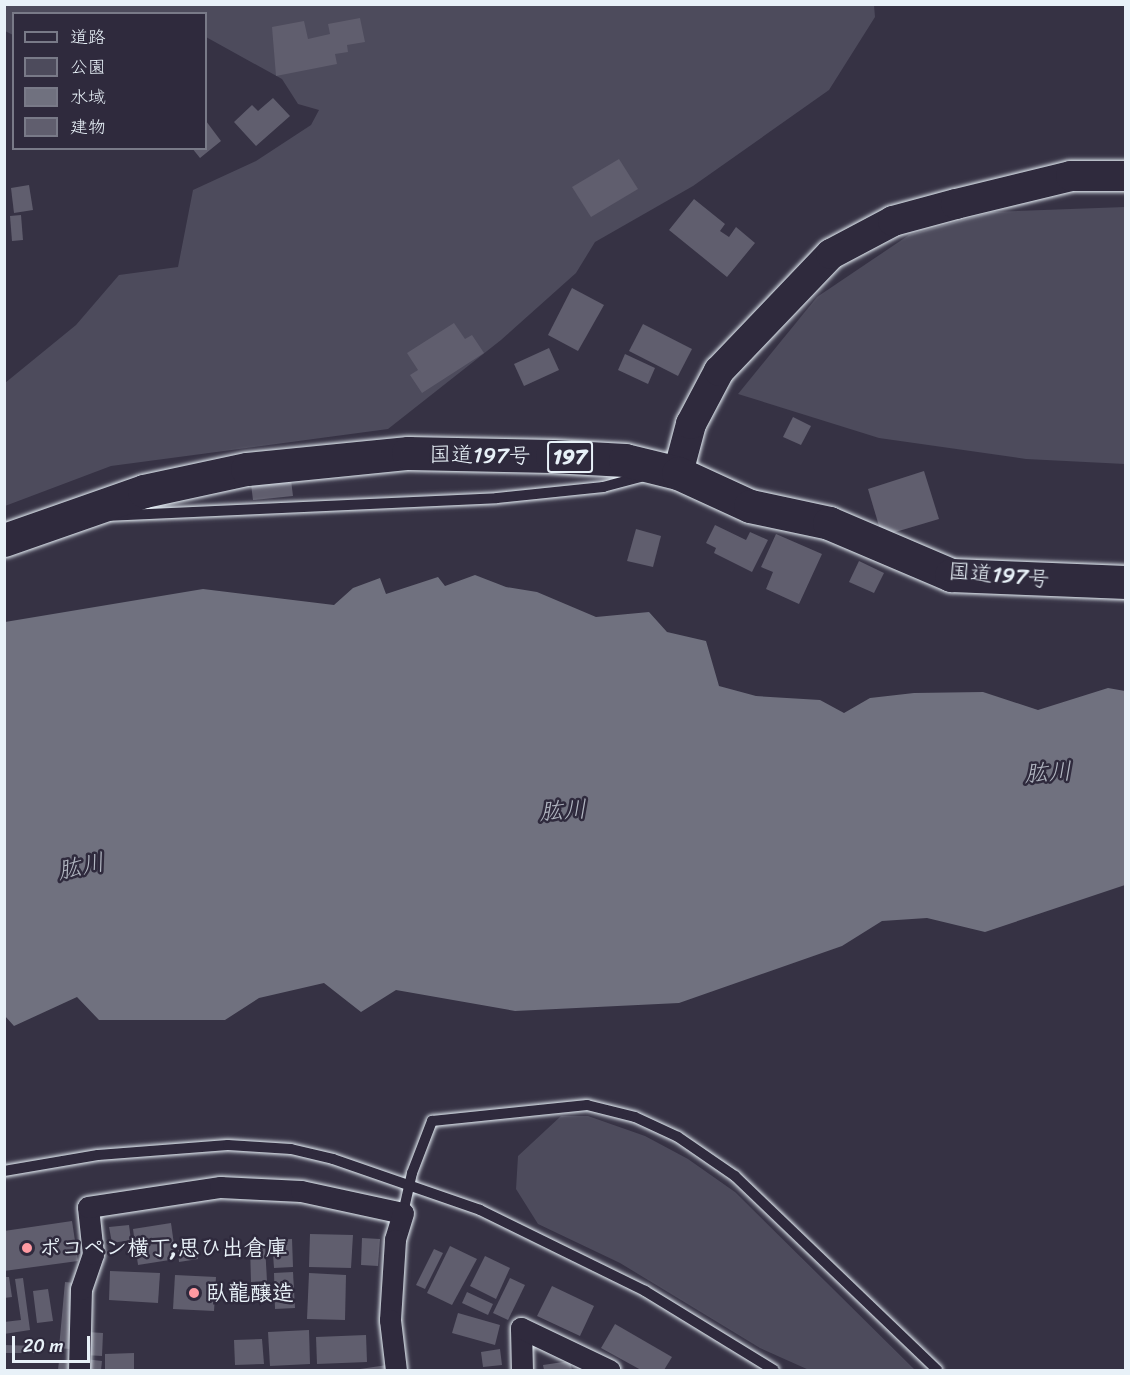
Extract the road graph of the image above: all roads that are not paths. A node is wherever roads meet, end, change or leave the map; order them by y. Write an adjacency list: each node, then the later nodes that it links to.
1 (1125, 176): 2 (street)
2 (670, 471): 3 (lane); 3 (highway, 国道197号 / 197); 5 (highway, 国道197号 / 197)
3 (75, 513): 4 (highway, 国道197号 / 197)
4 (4, 540)
5 (1125, 582)
6 (4, 1171): 7 (lane)
7 (409, 1185): 8 (lane); 13 (lane); 14 (lane)
8 (404, 1213): 9 (street); 10 (street)
9 (79, 1371)
10 (396, 1371)
11 (522, 1371): 12 (street)
12 (609, 1371)
13 (774, 1371)
14 (937, 1371)

